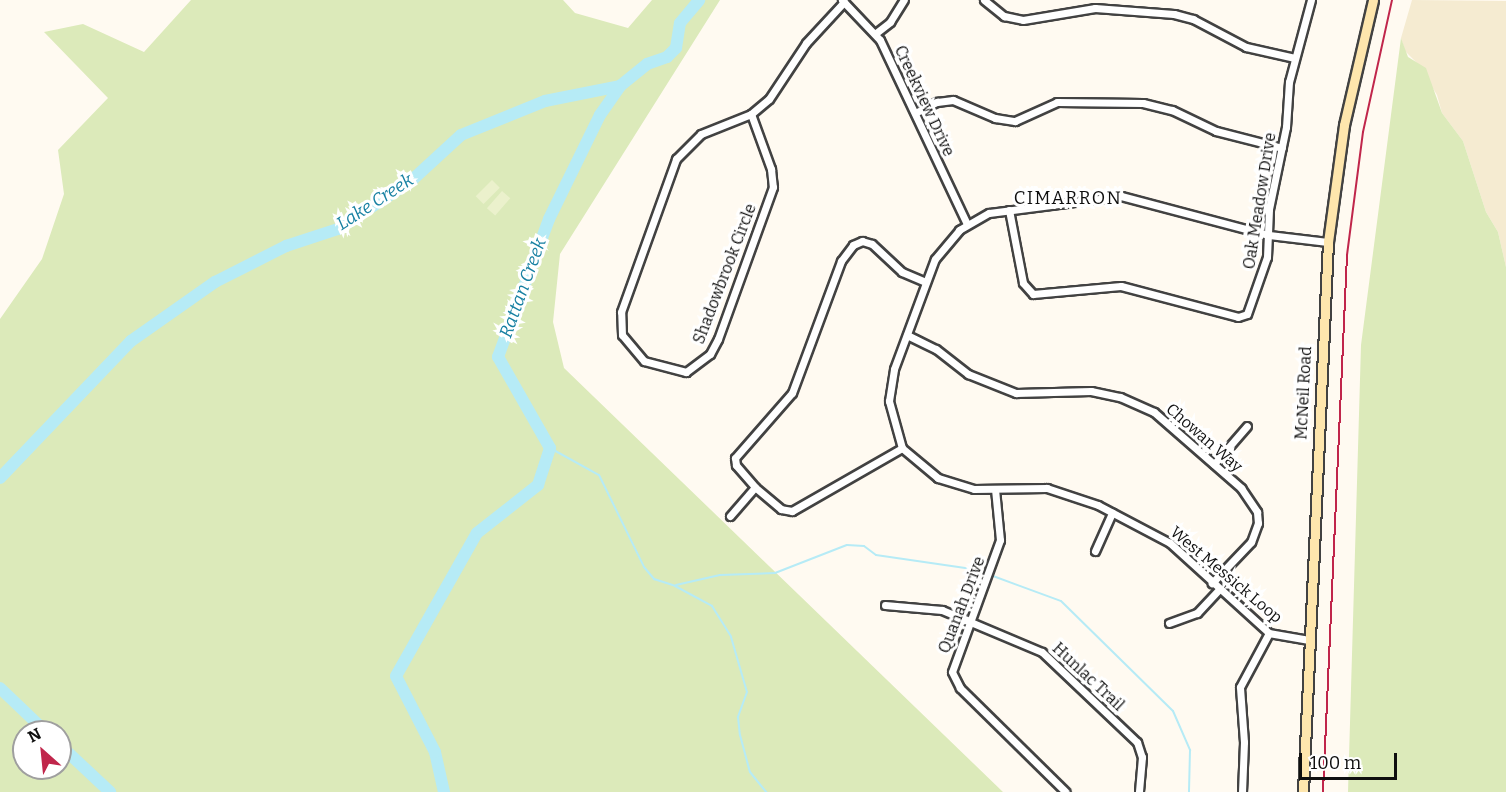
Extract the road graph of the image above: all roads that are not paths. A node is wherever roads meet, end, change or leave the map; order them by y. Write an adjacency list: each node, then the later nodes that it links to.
1 (904, 0): 6 (street)
2 (984, 0): 7 (street)
3 (1311, 0): 7 (street, Oak Meadow Drive)
4 (1373, 0): 14 (main road, McNeil Road)
5 (843, 1): 6 (street, Creekview Drive); 9 (street, Shadowbrook Circle)
6 (876, 33): 8 (street, Creekview Drive)
7 (1295, 58): 10 (street, Oak Meadow Drive)
8 (915, 113): 10 (street); 12 (street, Creekview Drive)
9 (751, 114): 9 (street, Shadowbrook Circle)
10 (1282, 148): 13 (street, Oak Meadow Drive)
11 (1009, 210): 12 (street); 13 (street); 13 (street, Oak Meadow Drive)
12 (967, 224): 15 (street)
13 (1269, 235): 14 (street)
14 (1328, 242): 31 (main road, McNeil Road)
15 (925, 282): 16 (street); 20 (street)
16 (907, 335): 18 (street); 19 (street, Chowan Way)
17 (1247, 426): 19 (street)
18 (902, 448): 20 (street); 21 (street, West Messick Loop)
19 (1214, 464): 25 (street, Chowan Way)
20 (755, 487): 23 (street)
21 (995, 489): 22 (street, West Messick Loop); 28 (street, Quanah Drive)
22 (1112, 513): 24 (street); 25 (street, West Messick Loop)
23 (730, 516)
24 (1095, 550)
25 (1212, 583): 26 (street, West Messick Loop)
26 (1219, 589): 29 (street); 30 (street, West Messick Loop)
27 (885, 605): 28 (street, Hunlac Trail)
28 (969, 620): 32 (street, Quanah Drive); 33 (street, Hunlac Trail)
29 (1169, 623)
30 (1269, 633): 31 (street, West Messick Loop); 34 (street)
31 (1309, 640): 35 (main road, McNeil Road)
32 (1066, 792)
33 (1139, 792)
34 (1242, 792)
35 (1303, 792)

